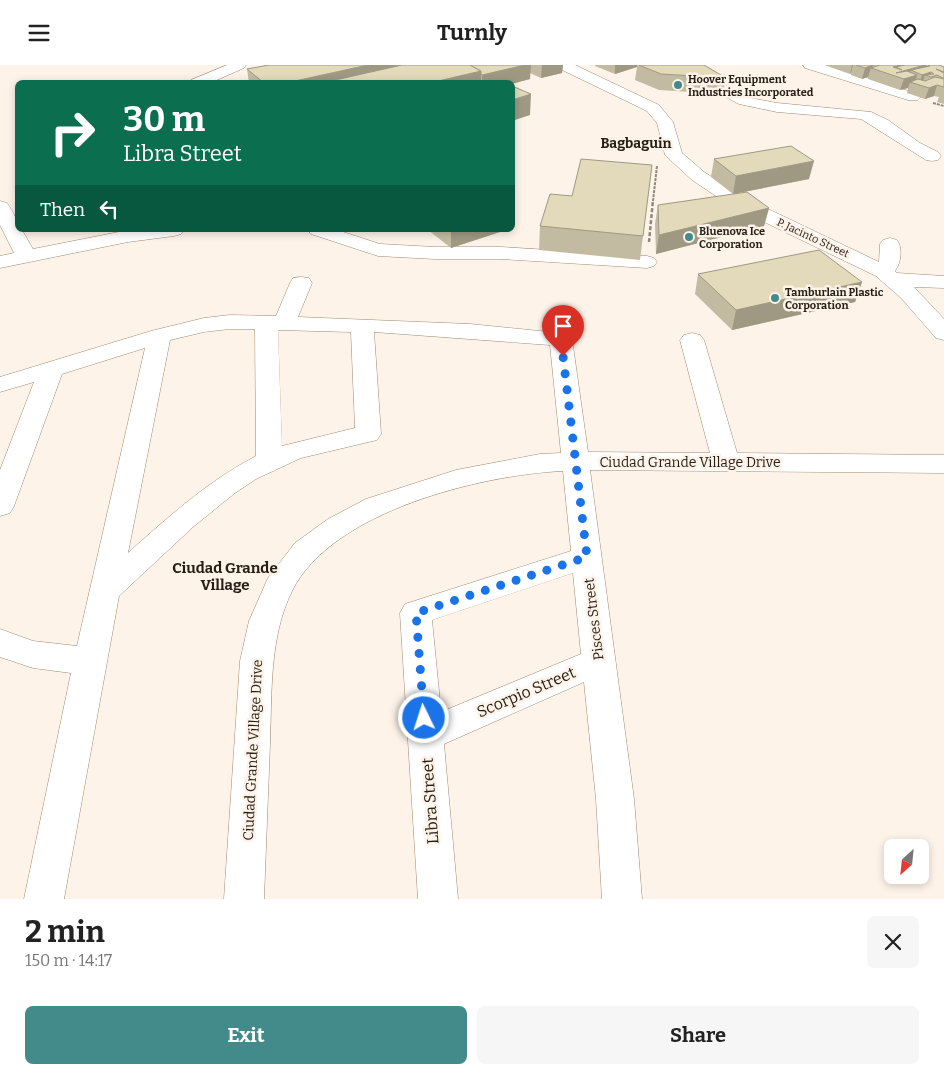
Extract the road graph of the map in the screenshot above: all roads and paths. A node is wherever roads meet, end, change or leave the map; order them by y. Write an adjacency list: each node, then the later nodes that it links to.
1 (239, 65): 5 (street)
2 (563, 65): 7 (street)
3 (693, 65): 8 (street)
4 (810, 65): 6 (street)
5 (202, 80)
6 (913, 97)
7 (674, 155): 15 (path); 16 (street, P. Jacinto Street)
8 (932, 156)
9 (0, 207): 13 (street)
10 (159, 232): 13 (street)
11 (324, 232): 15 (street)
12 (890, 243): 16 (street)
13 (26, 256): 14 (street)
14 (0, 262)
15 (647, 262)
16 (887, 275): 17 (street); 21 (street, P. Jacinto Street)
17 (944, 282)
18 (301, 283): 19 (street)
19 (275, 322): 20 (street); 22 (street); 26 (street)
20 (362, 325): 26 (street); 27 (street, Pisces Street)
21 (944, 333)
22 (159, 336): 24 (street); 32 (street)
23 (692, 339): 28 (street)
24 (52, 368): 25 (street); 30 (street)
25 (0, 385)
26 (269, 460): 32 (street)
27 (577, 461): 28 (street, Ciudad Grande Village Drive); 31 (street, Pisces Street); 38 (street, Ciudad Grande Village Drive)
28 (726, 462): 29 (street, Ciudad Grande Village Drive)
29 (944, 464)
30 (0, 506)
31 (587, 557): 35 (street, Pisces Street); 36 (street, Libra Street)
32 (105, 591): 34 (street)
33 (0, 642): 34 (street)
34 (90, 660): 37 (street)
35 (599, 661): 36 (street, Scorpio Street); 40 (street, Pisces Street)
36 (426, 735): 39 (street, Libra Street)
37 (44, 899)
38 (244, 899)
39 (438, 899)
40 (622, 899)

